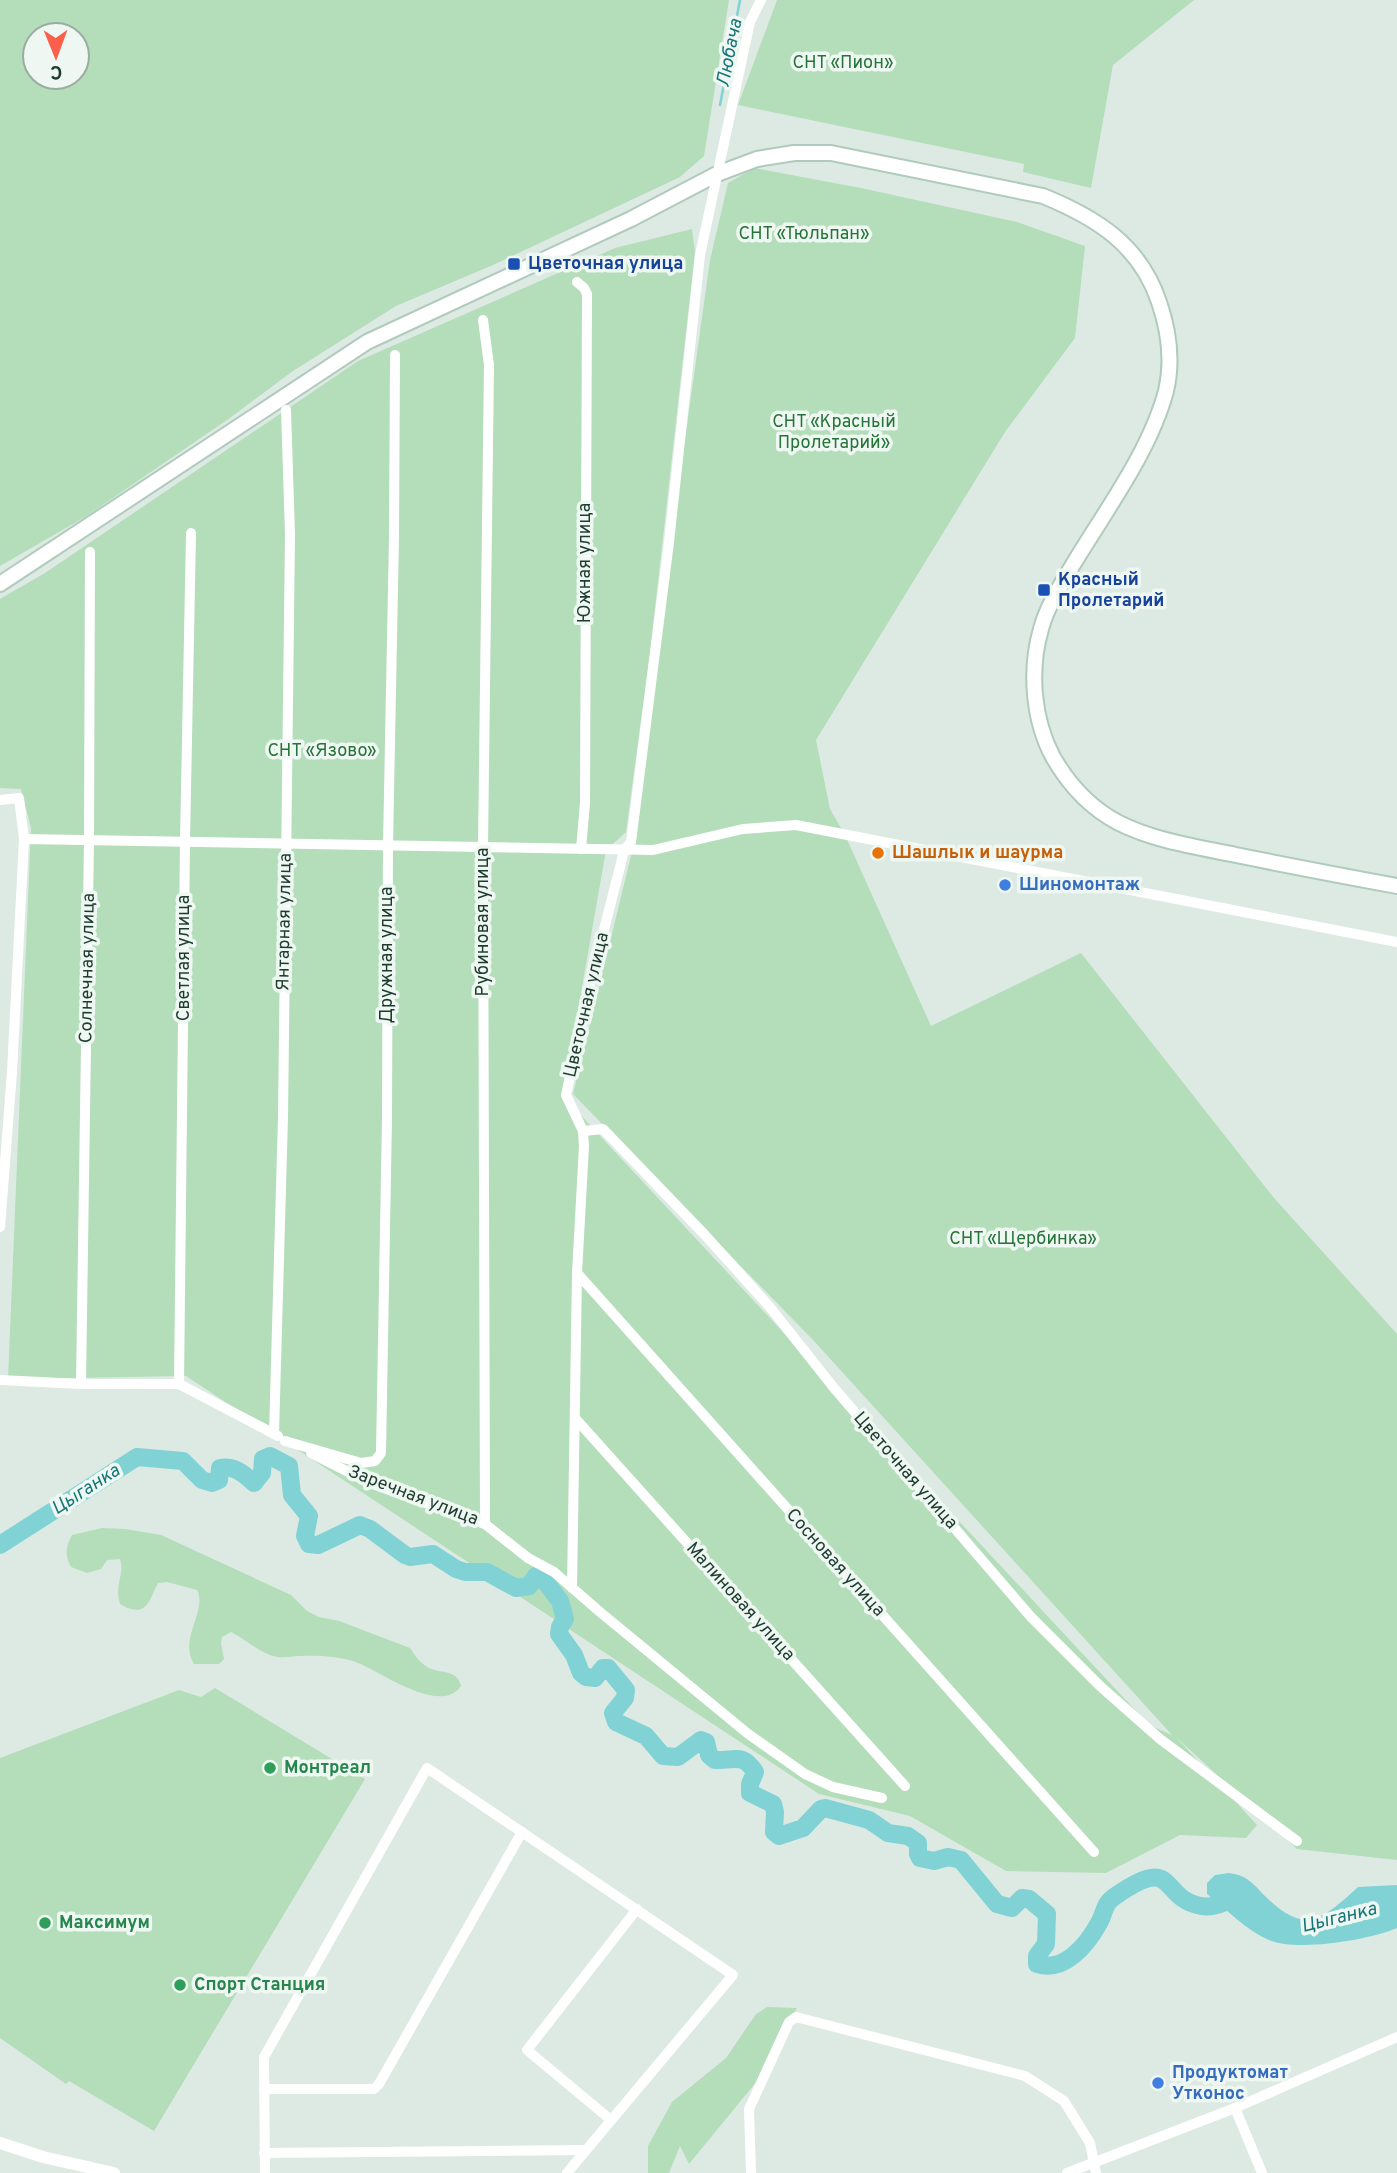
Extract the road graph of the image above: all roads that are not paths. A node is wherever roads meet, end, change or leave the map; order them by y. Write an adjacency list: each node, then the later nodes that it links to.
1 (761, 0): 2 (street, Цветочная улица)
2 (717, 174): 9 (main road); 18 (street, Цветочная улица); 19 (main road)
3 (577, 282): 17 (street, Южная улица)
4 (483, 320): 16 (street, Рубиновая улица)
5 (394, 355): 15 (street, Дружная улица)
6 (286, 410): 14 (street, Янтарная улица)
7 (191, 533): 13 (street, Светлая улица)
8 (90, 552): 12 (street, Солнечная улица)
9 (0, 584)
10 (0, 800): 11 (street)
11 (24, 839): 12 (street); 22 (street)
12 (89, 840): 13 (street); 25 (street, Солнечная улица)
13 (185, 842): 14 (street); 26 (street, Светлая улица)
14 (286, 843): 15 (street); 28 (street, Янтарная улица)
15 (388, 845): 16 (street); 29 (street, Дружная улица)
16 (482, 847): 17 (street); 30 (street, Рубиновая улица)
17 (582, 849): 18 (street)
18 (624, 850): 20 (street); 21 (street, Цветочная улица)
19 (1397, 886)
20 (1397, 942)
21 (583, 1131): 23 (street); 35 (street, Цветочная улица)
22 (0, 1227)
23 (577, 1273): 27 (street); 36 (street, Сосновая улица)
24 (0, 1380): 25 (street, Заречная улица)
25 (81, 1384): 26 (street, Заречная улица)
26 (179, 1384): 28 (street, Заречная улица)
27 (575, 1418): 31 (street); 32 (street, Малиновая улица)
28 (274, 1434): 29 (street, Заречная улица)
29 (285, 1441): 30 (street, Заречная улица)
30 (485, 1524): 31 (street, Заречная улица)
31 (572, 1588): 33 (street, Заречная улица)
32 (905, 1786)
33 (882, 1798)
34 (522, 1832): 37 (street); 39 (street); 39 (street)
35 (1297, 1841)
36 (1094, 1852)
37 (636, 1909): 41 (street); 41 (street)
38 (1397, 2037): 40 (street)
39 (264, 2089): 44 (street)
40 (1235, 2108): 45 (street); 51 (street)
41 (611, 2120): 43 (street)
42 (0, 2143): 46 (street)
43 (586, 2150): 44 (street); 48 (street)
44 (264, 2153): 47 (street)
45 (1089, 2169): 49 (street); 50 (street)
46 (114, 2173)
47 (265, 2173)
48 (567, 2173)
49 (751, 2173)
50 (1067, 2173)
51 (1262, 2173)

